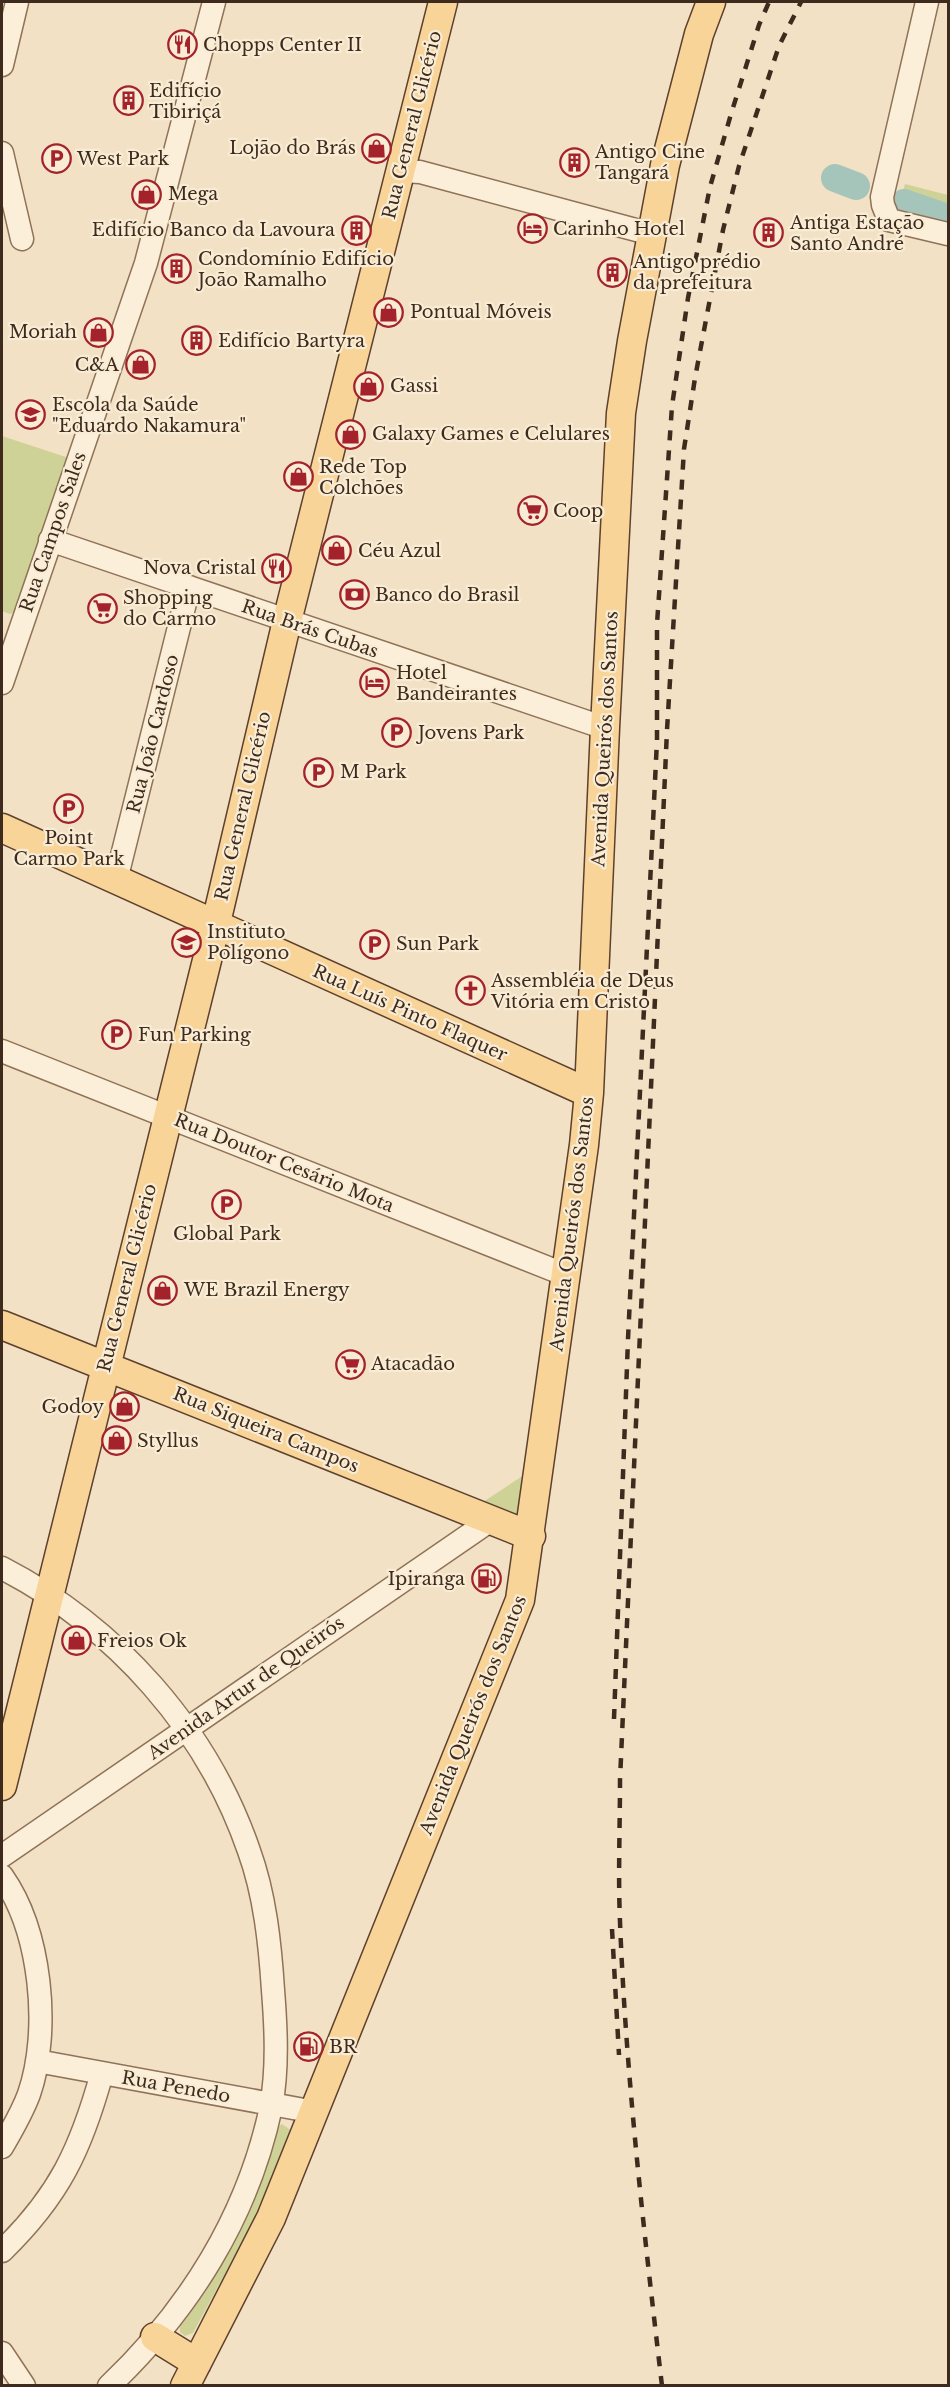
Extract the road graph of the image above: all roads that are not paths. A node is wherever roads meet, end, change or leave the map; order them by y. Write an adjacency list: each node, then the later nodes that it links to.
1 (17, 2): 6 (street)
2 (214, 2): 12 (street, Rua Campos Sales)
3 (443, 2): 8 (main road, Rua General Glicério)
4 (711, 2): 9 (main road, Avenida Queirós dos Santos)
5 (927, 2): 10 (street)
6 (2, 65)
7 (2, 153): 11 (street)
8 (401, 171): 9 (street); 15 (main road, Rua General Glicério)
9 (651, 234): 17 (main road, Avenida Queirós dos Santos)
10 (948, 234)
11 (22, 238)
12 (51, 540): 13 (street, Rua Brás Cubas); 14 (street, Rua Campos Sales)
13 (189, 587): 15 (street, Rua Brás Cubas); 19 (street, Rua João Cardoso)
14 (11, 620): 16 (street, Rua Campos Sales)
15 (287, 621): 17 (street, Rua Brás Cubas); 20 (main road, Rua General Glicério)
16 (2, 682)
17 (605, 728): 22 (main road, Avenida Queirós dos Santos)
18 (2, 828): 19 (main road, Rua Luís Pinto Flaquer)
19 (117, 880): 20 (main road, Rua Luís Pinto Flaquer)
20 (215, 925): 22 (main road, Rua Luís Pinto Flaquer); 23 (main road, Rua General Glicério)
21 (2, 1051): 23 (street, Rua Doutor Cesário Mota)
22 (589, 1093): 24 (main road, Avenida Queirós dos Santos)
23 (167, 1117): 24 (street, Rua Doutor Cesário Mota); 26 (main road, Rua General Glicério)
24 (566, 1275): 28 (main road, Avenida Queirós dos Santos)
25 (2, 1325): 26 (main road, Rua Siqueira Campos)
26 (105, 1366): 27 (main road, Rua Siqueira Campos); 30 (main road, Rua General Glicério)
27 (491, 1520): 28 (main road, Rua Siqueira Campos); 31 (street, Avenida Artur de Queirós)
28 (531, 1536): 38 (main road, Avenida Queirós dos Santos)
29 (2, 1568): 30 (street)
30 (49, 1595): 31 (street); 32 (main road, Rua General Glicério)
31 (187, 1729): 33 (street, Avenida Artur de Queirós); 37 (street)
32 (2, 1786)
33 (2, 1856)
34 (2, 1876): 35 (street)
35 (37, 2061): 36 (street, Rua Penedo); 39 (street)
36 (102, 2073): 37 (street, Rua Penedo); 40 (street)
37 (271, 2104): 38 (street, Rua Penedo); 41 (street)
38 (315, 2112): 43 (main road, Avenida Queirós dos Santos)
39 (2, 2147)
40 (2, 2251)
41 (155, 2337): 43 (main road); 45 (street)
42 (2, 2353): 44 (street)
43 (191, 2374)
44 (24, 2385)
45 (109, 2385)

